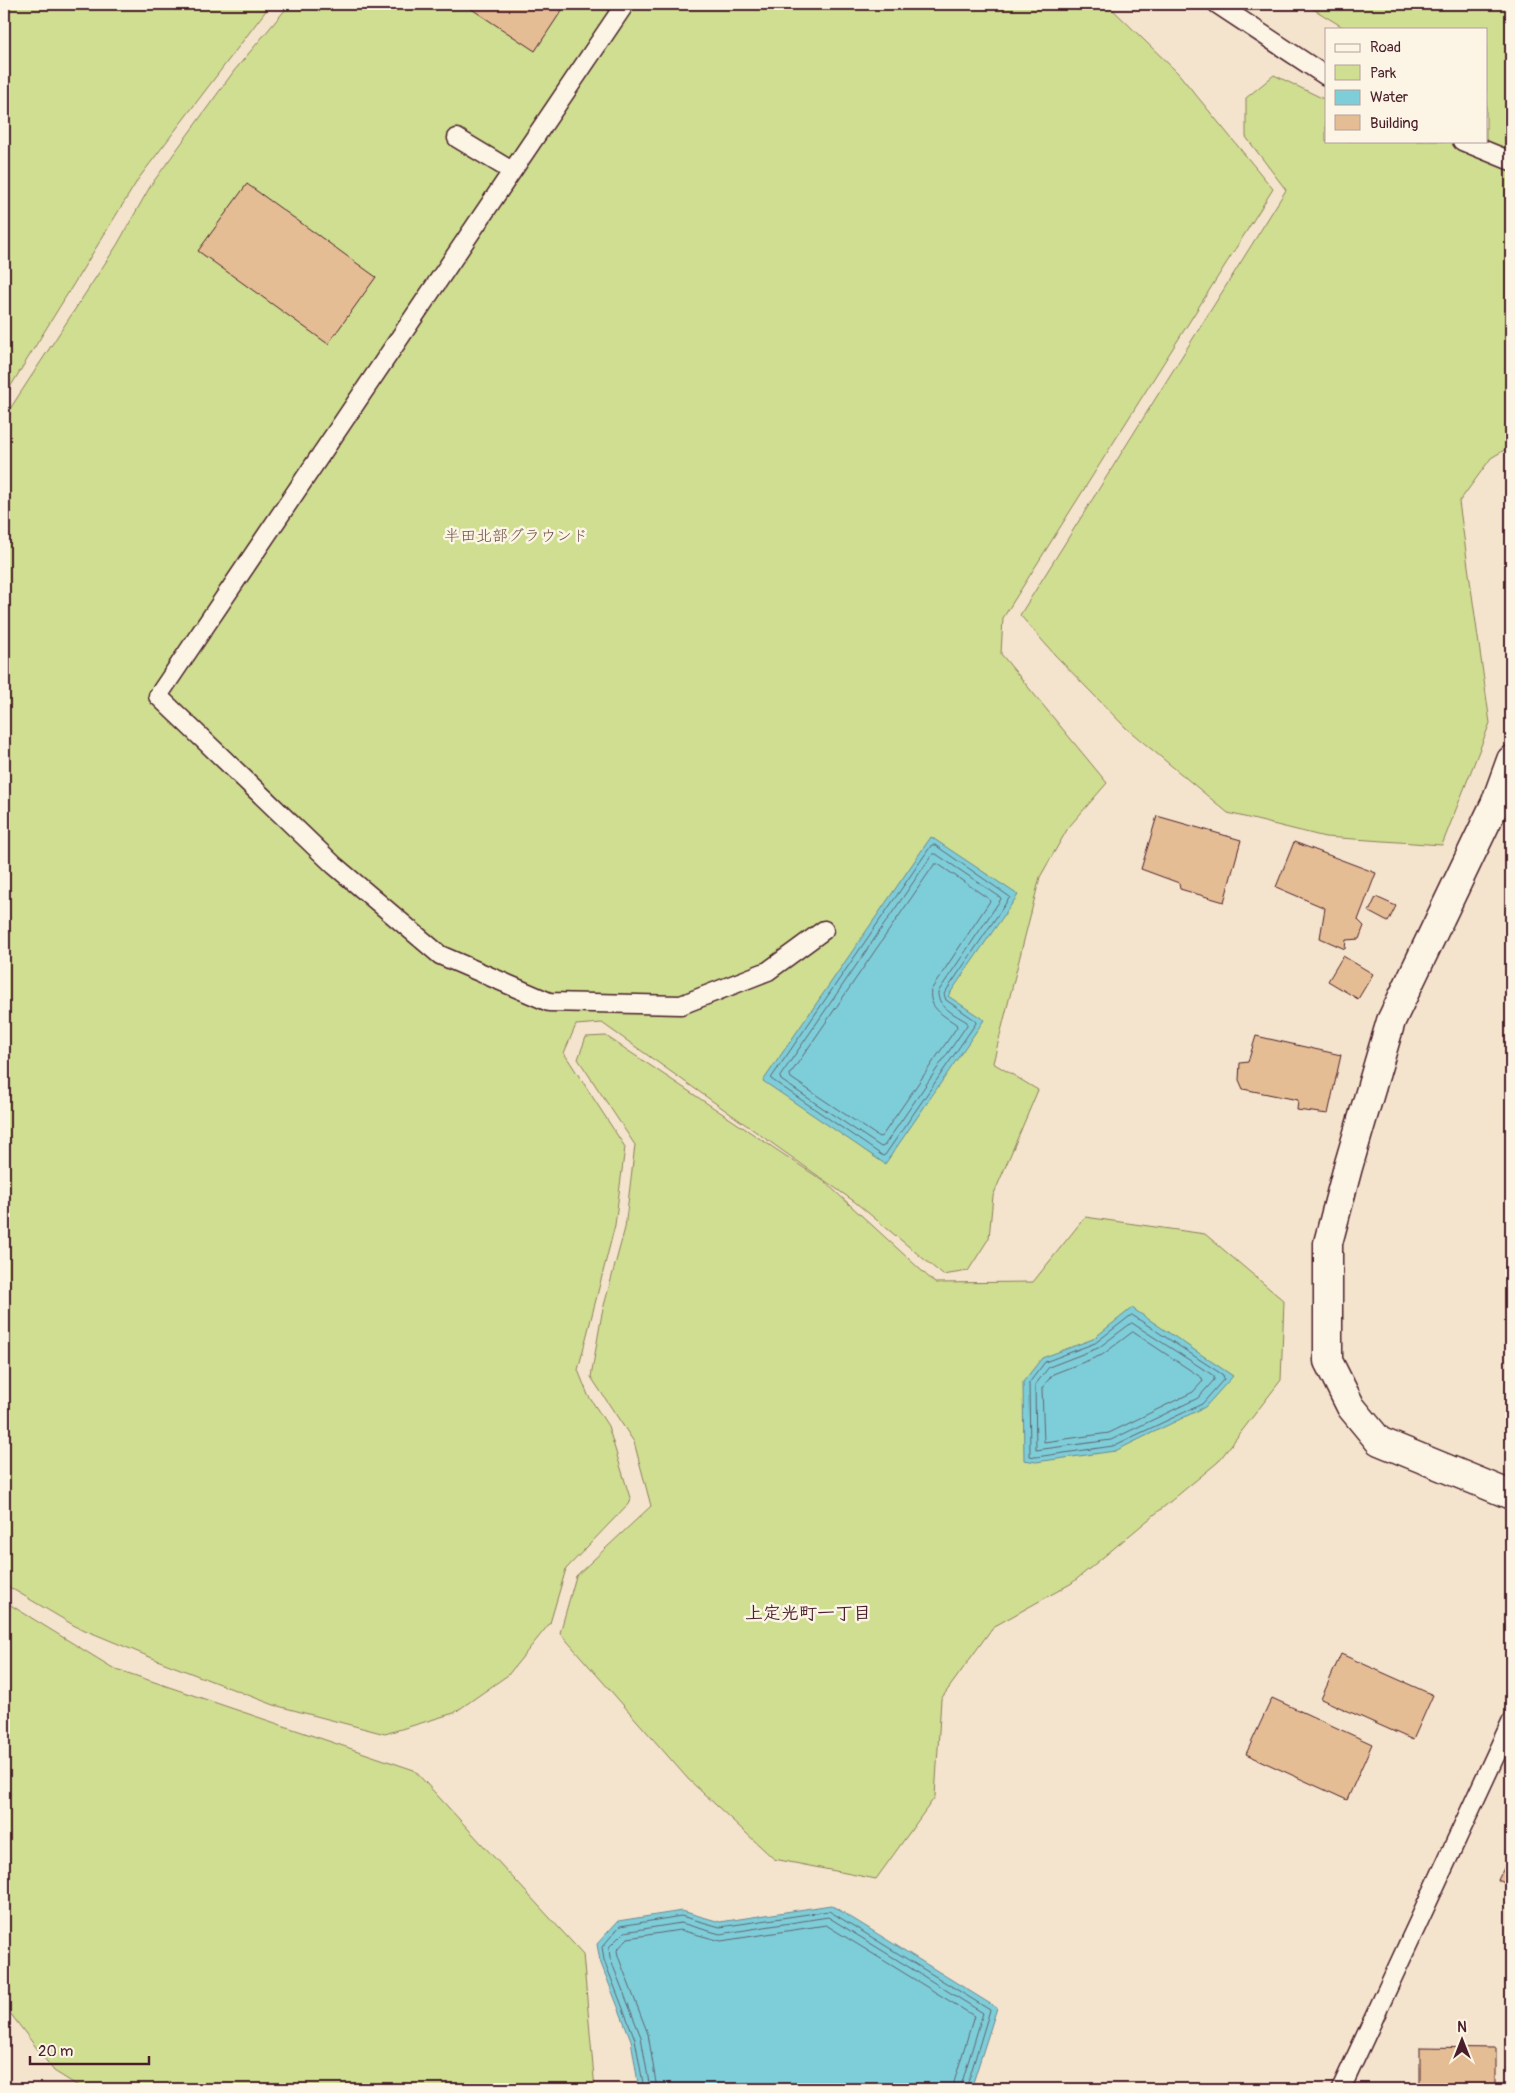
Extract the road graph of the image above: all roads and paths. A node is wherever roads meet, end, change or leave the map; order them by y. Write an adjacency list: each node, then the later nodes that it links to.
1 (625, 4): 7 (lane)
2 (1217, 4): 3 (lane)
3 (1325, 75)
4 (457, 138): 7 (lane)
5 (1464, 142): 6 (lane)
6 (1511, 161)
7 (512, 171): 9 (lane)
8 (1511, 760): 10 (street)
9 (824, 930)
10 (1511, 1496)
11 (1511, 1722): 12 (lane)
12 (1341, 2089)

